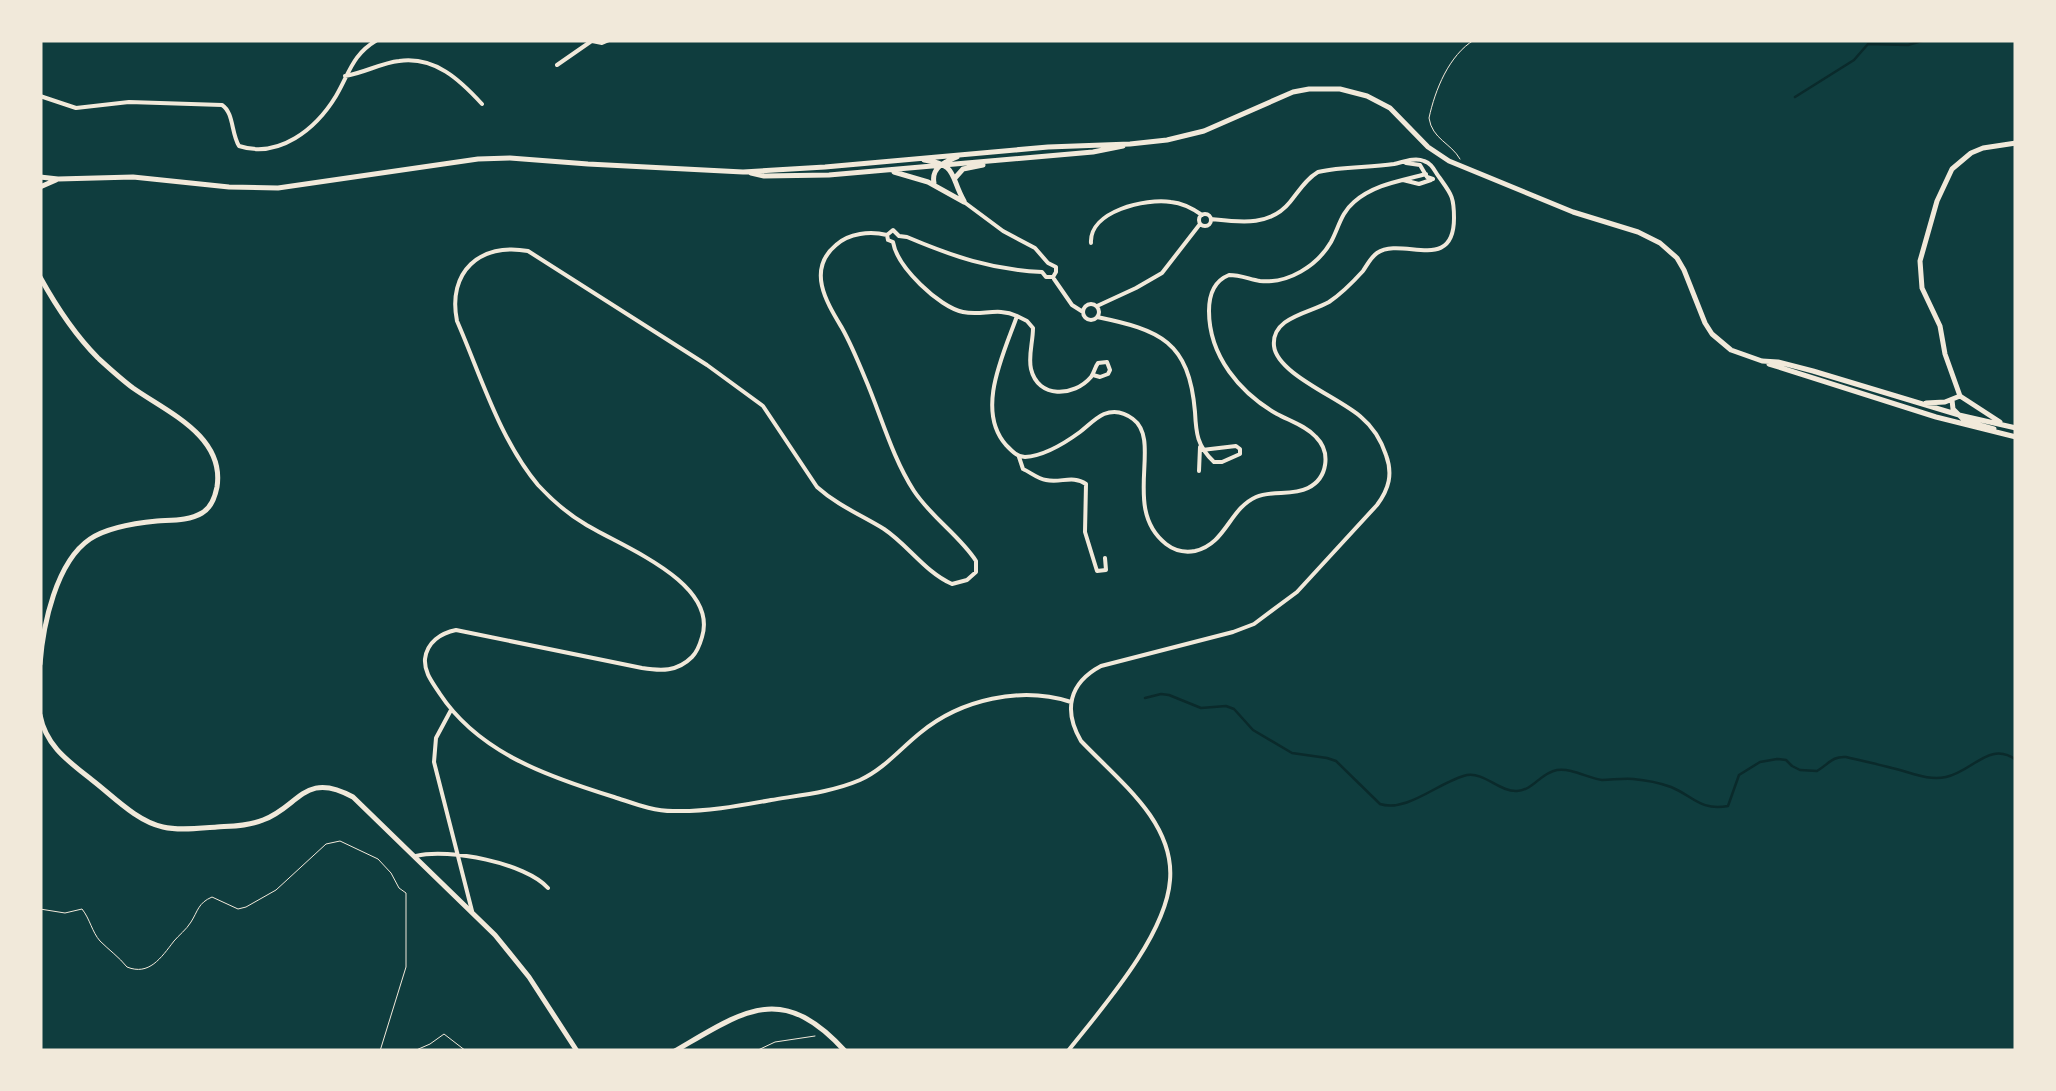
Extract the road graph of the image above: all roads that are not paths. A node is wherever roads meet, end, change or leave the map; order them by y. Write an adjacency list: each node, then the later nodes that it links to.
1 (378, 40): 5 (street)
2 (592, 40): 3 (street); 4 (street)
3 (609, 40)
4 (557, 64)
5 (345, 76): 6 (street); 7 (street)
6 (40, 96)
7 (482, 104)
8 (2016, 143): 44 (main road)
9 (1130, 144): 10 (main road); 12 (main road); 42 (main road)
10 (966, 154): 11 (main road); 14 (main road)
11 (916, 159): 14 (main road); 16 (main road)
12 (992, 162): 14 (main road); 21 (main road)
13 (1401, 162): 17 (street); 19 (street); 28 (street)
14 (942, 164): 15 (main road); 21 (main road); 23 (main road)
15 (886, 170): 16 (main road); 23 (main road)
16 (743, 172): 20 (main road)
17 (1426, 174): 19 (street); 22 (street)
18 (40, 177): 20 (main road)
19 (1435, 177): 22 (street); 58 (street)
20 (58, 179): 24 (main road)
21 (955, 180): 25 (main road); 26 (main road)
22 (1403, 180): 54 (street)
23 (934, 186): 25 (main road)
24 (40, 187)
25 (941, 191): 26 (main road)
26 (964, 202): 34 (street)
27 (1202, 215): 28 (street); 29 (street); 33 (street)
28 (1211, 220): 29 (street)
29 (1200, 224): 38 (street)
30 (887, 235): 31 (street); 32 (street); 59 (street)
31 (899, 236): 32 (street); 35 (street)
32 (893, 242): 40 (street)
33 (1091, 242)
34 (1048, 263): 35 (street); 37 (street)
35 (1042, 272): 37 (street)
36 (40, 277): 57 (main road)
37 (1053, 277): 39 (street)
38 (1097, 306): 39 (street); 41 (street)
39 (1083, 312): 41 (street)
40 (1017, 316): 43 (street); 54 (street)
41 (1098, 317): 53 (street)
42 (1762, 361): 47 (main road); 49 (main road)
43 (1093, 376)
44 (1960, 396): 45 (main road); 46 (main road)
45 (1952, 400): 47 (main road); 48 (main road)
46 (1970, 402): 48 (main road); 50 (main road)
47 (1920, 404): 48 (main road)
48 (1959, 415): 49 (main road); 50 (main road); 52 (main road)
49 (1936, 417): 52 (main road)
50 (2007, 426): 51 (main road)
51 (2016, 428)
52 (2016, 437)
53 (1201, 448): 53 (street); 55 (street)
54 (1019, 456): 56 (street)
55 (1199, 471)
56 (1105, 558)
57 (40, 664)
58 (1071, 702): 59 (street); 68 (street)
59 (452, 710): 61 (street)
60 (40, 715): 62 (main road)
61 (458, 854): 62 (street); 63 (street); 64 (street)
62 (415, 856): 64 (main road)
63 (548, 888)
64 (472, 912): 65 (main road)
65 (577, 1051)
66 (675, 1051): 67 (main road)
67 (844, 1051)
68 (1068, 1051)

